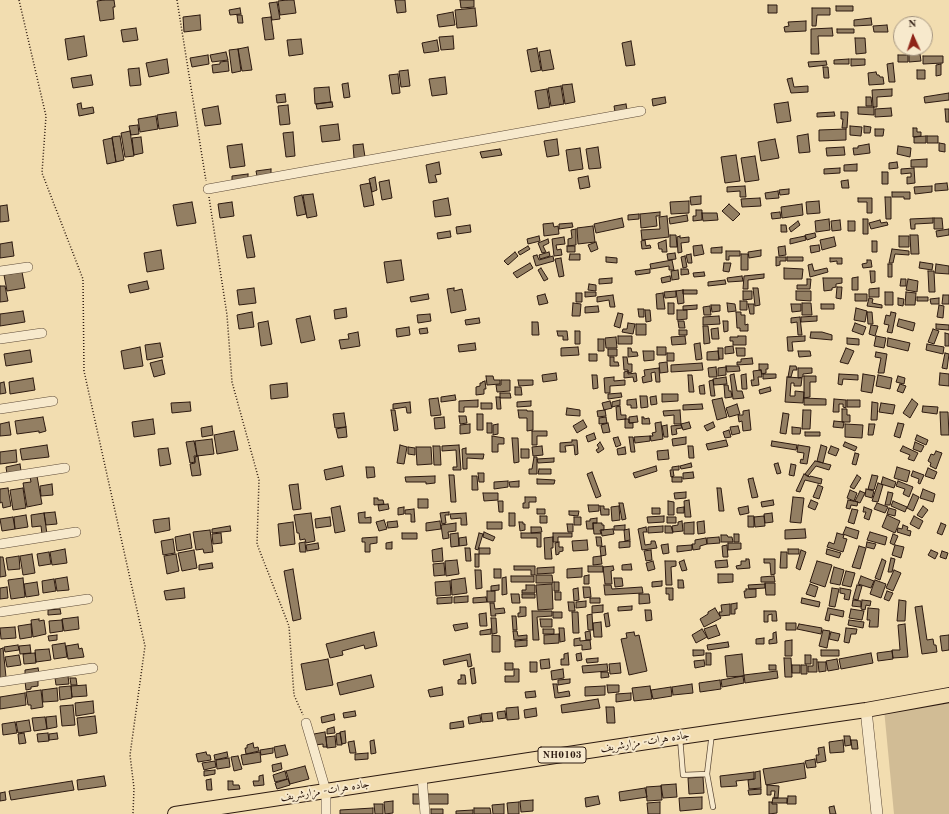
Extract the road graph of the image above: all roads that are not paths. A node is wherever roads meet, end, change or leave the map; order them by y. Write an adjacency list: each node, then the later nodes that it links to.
1 (641, 111): 2 (street)
2 (208, 189)
3 (28, 267): 4 (street)
4 (0, 271)
5 (42, 333): 6 (street)
6 (0, 340)
7 (53, 402): 8 (street)
8 (0, 410)
9 (65, 468): 10 (street)
10 (0, 478)
11 (76, 532): 12 (street)
12 (0, 544)
13 (88, 600): 14 (street)
14 (0, 612)
15 (93, 668): 16 (street)
16 (0, 682)
17 (949, 695): 18 (highway, جاده هرات- مزارشریف / NH0103)
18 (866, 710): 20 (highway, جاده هرات- مزارشریف / NH0103); 29 (street)
19 (306, 723): 24 (street)
20 (712, 732): 21 (highway, جاده هرات- مزارشریف / NH0103); 22 (lane)
21 (680, 737): 22 (lane); 23 (highway, جاده هرات- مزارشریف / NH0103)
22 (707, 774): 25 (lane)
23 (422, 776): 24 (highway, جاده هرات- مزارشریف / NH0103); 28 (street)
24 (326, 791): 26 (highway, جاده هرات- مزارشریف / NH0103); 27 (street)
25 (713, 807)
26 (175, 814)
27 (326, 814)
28 (425, 814)
29 (876, 814)

